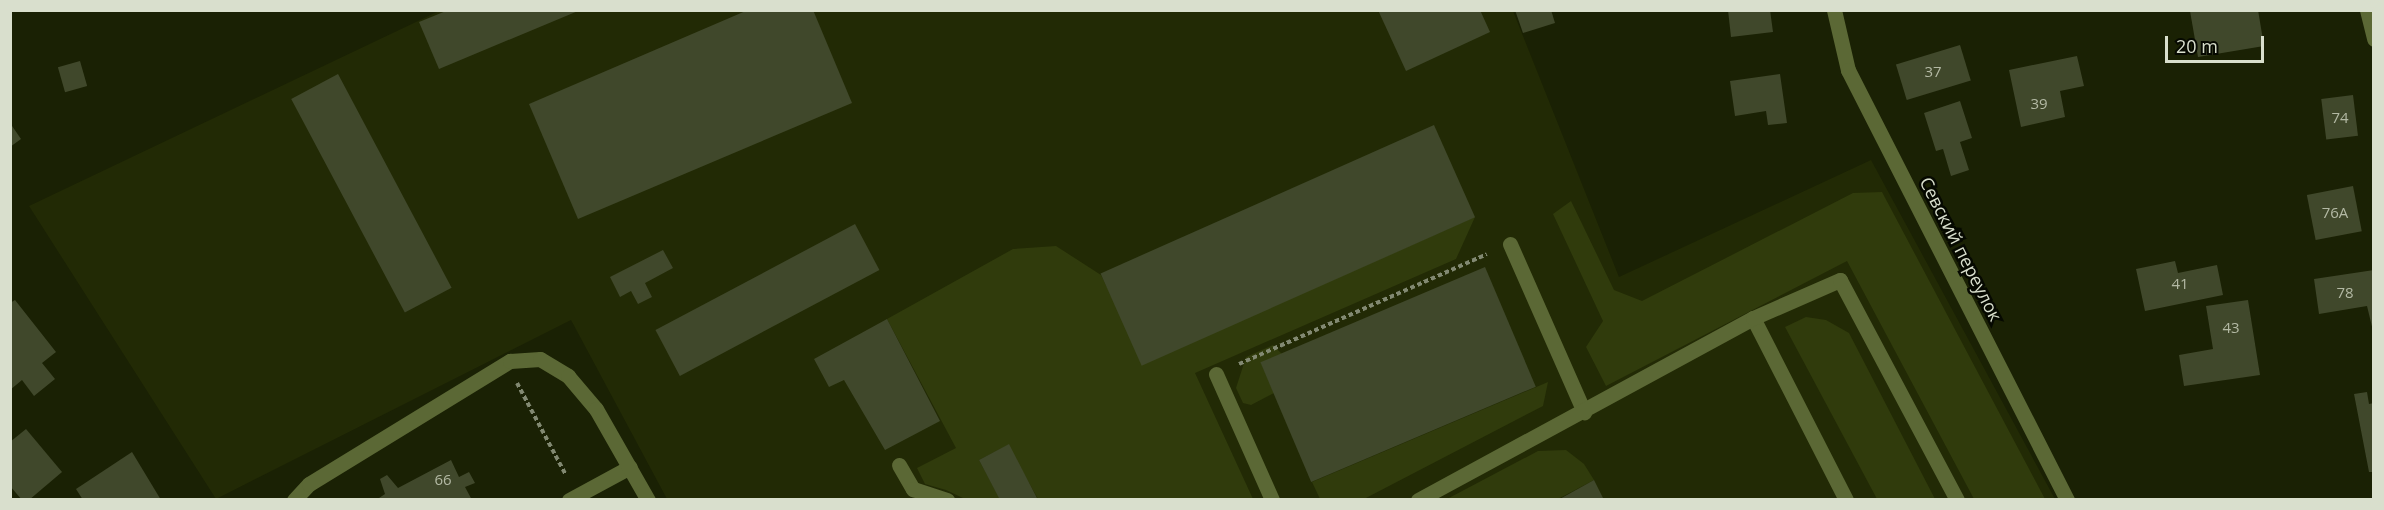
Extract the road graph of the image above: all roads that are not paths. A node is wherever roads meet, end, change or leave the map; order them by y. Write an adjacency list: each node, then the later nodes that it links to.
1 (1834, 10): 18 (street, Севский переулок)
2 (2367, 10): 3 (street)
3 (2373, 39)
4 (1510, 244): 7 (street)
5 (1753, 318): 7 (street); 16 (street); 17 (street)
6 (1216, 374): 14 (street)
7 (1584, 412): 15 (street)
8 (899, 465): 13 (street)
9 (630, 467): 10 (street); 11 (street); 12 (street)
10 (573, 498)
11 (294, 500)
12 (648, 500)
13 (947, 500)
14 (1272, 500)
15 (1418, 500)
16 (1846, 500)
17 (1957, 500)
18 (2067, 500)

